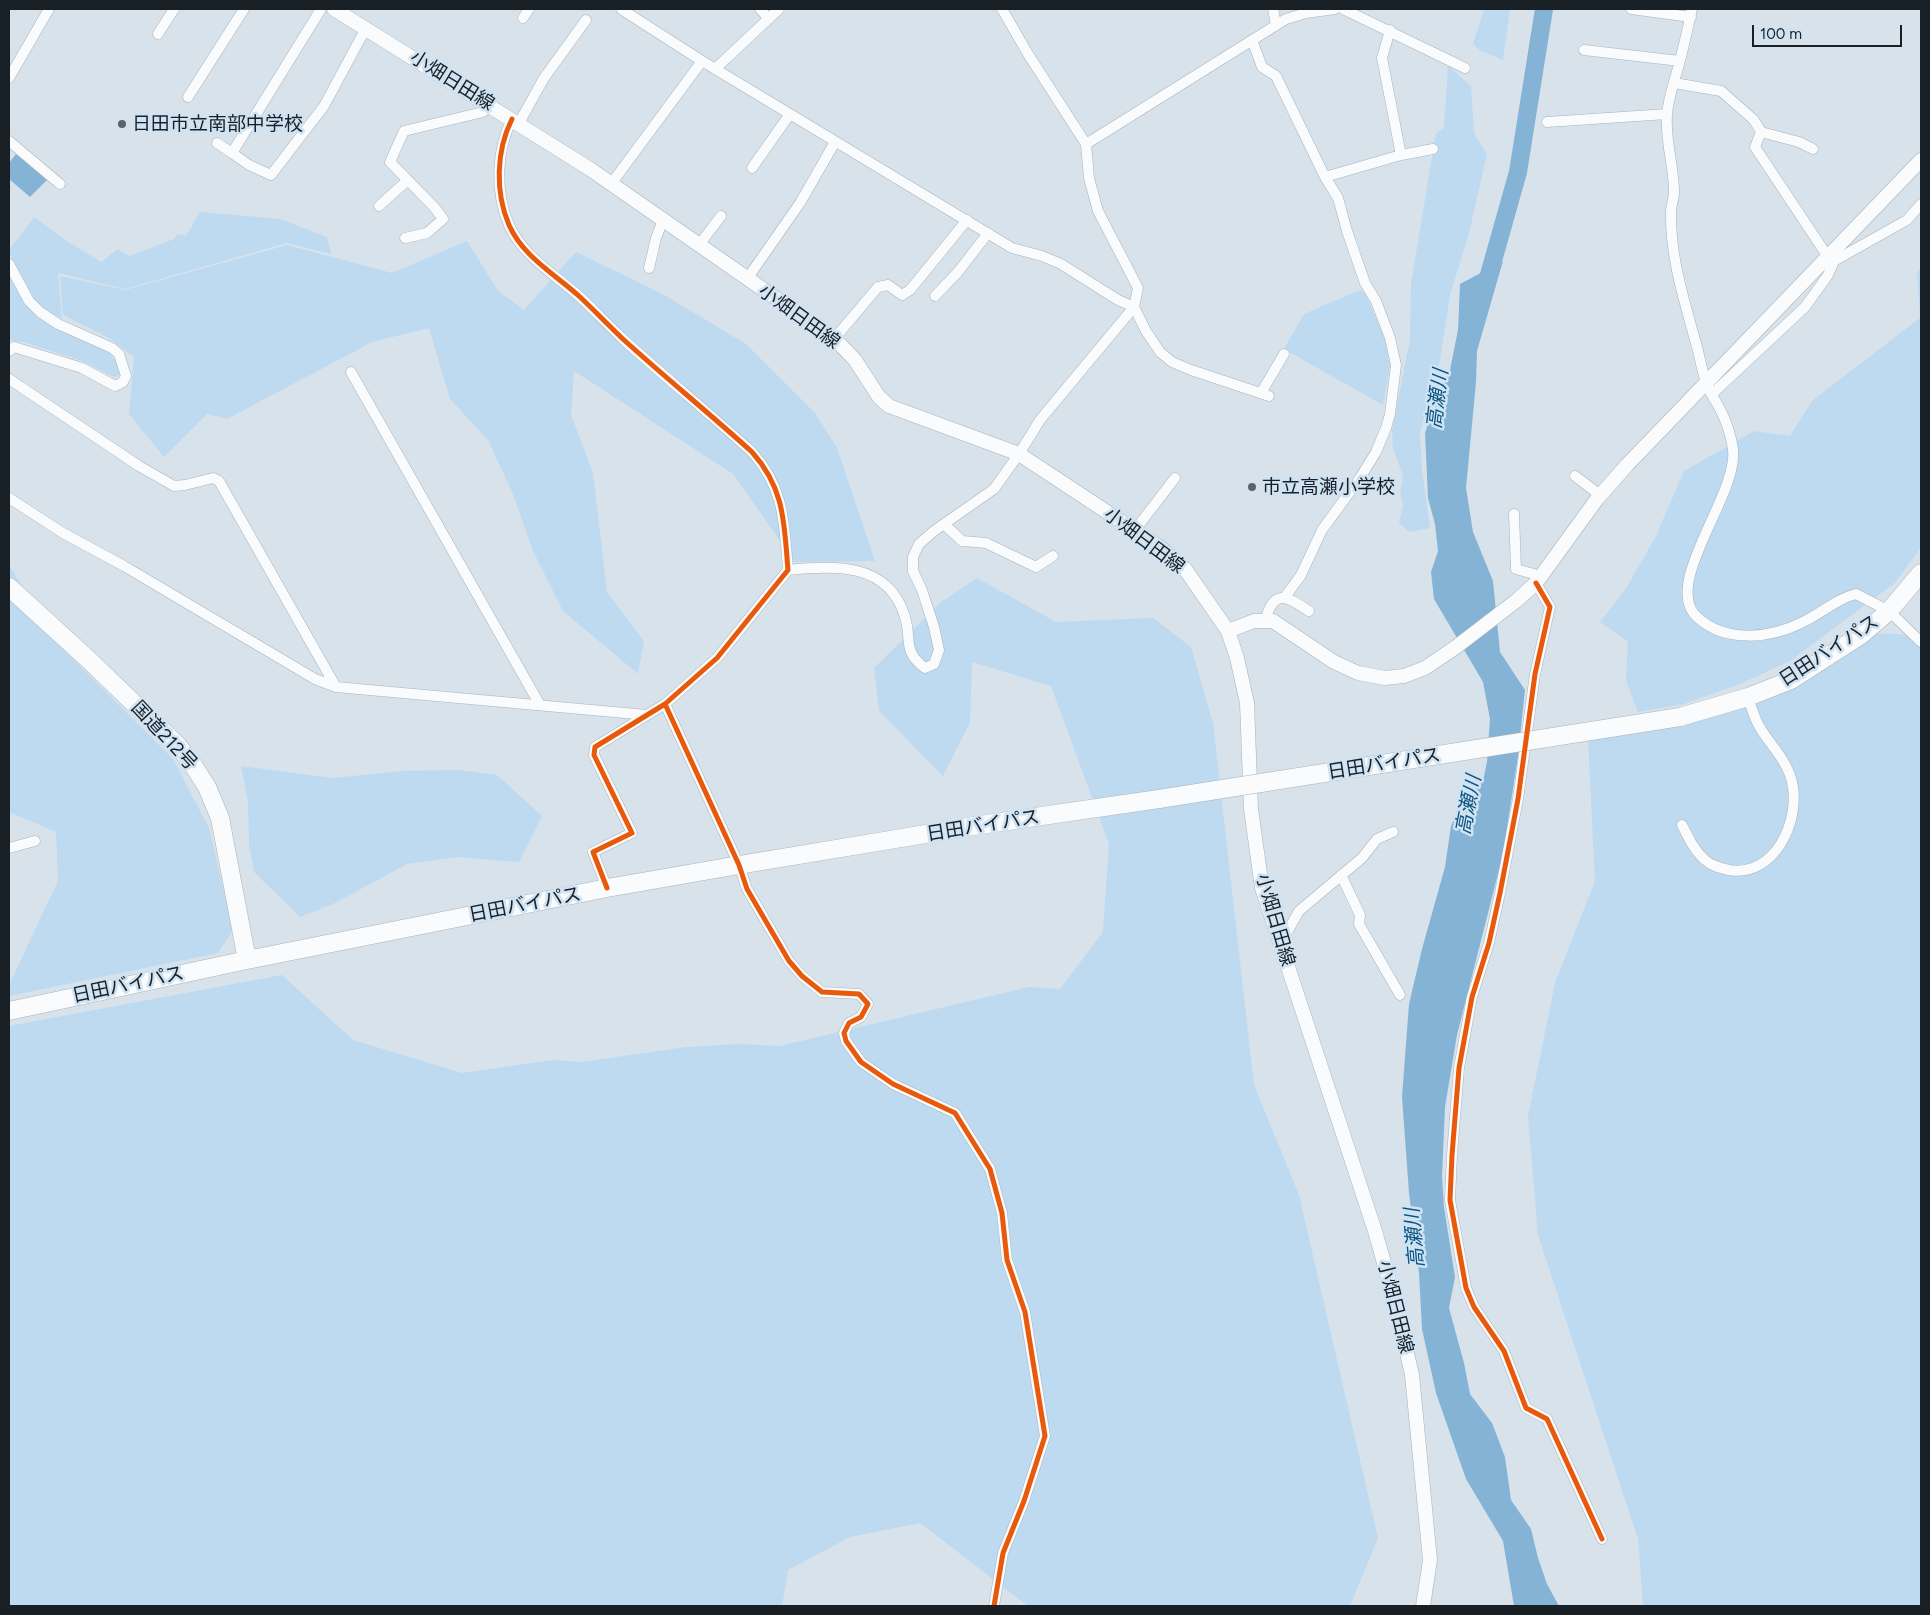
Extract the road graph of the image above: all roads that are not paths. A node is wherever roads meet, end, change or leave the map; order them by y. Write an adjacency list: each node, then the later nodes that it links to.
1 (49, 9): 29 (street)
2 (174, 9): 22 (street)
3 (244, 9): 31 (street)
4 (321, 9): 44 (street)
5 (334, 9): 20 (main road, 小畑日田線)
6 (529, 9): 16 (street)
7 (621, 9): 25 (street)
8 (760, 9): 17 (street)
9 (779, 9): 17 (street)
10 (1002, 9): 41 (street)
11 (1272, 9): 19 (street)
12 (1335, 9): 19 (street)
13 (1344, 9): 21 (street)
14 (1631, 9): 15 (street)
15 (1692, 13): 26 (street)
16 (523, 18)
17 (769, 19): 28 (street)
18 (586, 20): 35 (street)
19 (1276, 25): 23 (street)
20 (366, 28): 32 (main road, 小畑日田線); 44 (street)
21 (1390, 30): 27 (street); 45 (street)
22 (158, 34)
23 (1252, 40): 41 (street); 48 (street)
24 (1584, 50): 26 (street)
25 (702, 61): 28 (street); 51 (street)
26 (1680, 61): 30 (street)
27 (1465, 68)
28 (715, 69): 33 (street)
29 (9, 78)
30 (1674, 83): 34 (street); 37 (street)
31 (188, 97)
32 (490, 105): 35 (main road, 小畑日田線); 49 (street)
33 (790, 114): 39 (street); 47 (street)
34 (1667, 114): 36 (street); 71 (street)
35 (515, 121): 51 (main road, 小畑日田線); 81 (street)
36 (1547, 122)
37 (1761, 132): 42 (street); 60 (street)
38 (9, 141): 50 (street)
39 (835, 142): 56 (street); 63 (street)
40 (217, 143): 44 (street)
41 (1086, 144): 65 (street)
42 (1813, 148)
43 (1434, 149): 45 (street)
44 (232, 153)
45 (1401, 155): 48 (street)
46 (1921, 160): 60 (main road)
47 (752, 168)
48 (1326, 177): 85 (street)
49 (408, 180): 53 (street); 58 (street)
50 (60, 184)
51 (612, 184): 55 (main road, 小畑日田線)
52 (1921, 204): 60 (street)
53 (379, 206)
54 (722, 216): 59 (street)
55 (663, 220): 59 (main road, 小畑日田線); 62 (street)
56 (967, 220): 57 (street); 66 (street)
57 (988, 233): 64 (street); 65 (street)
58 (405, 238)
59 (699, 245): 63 (main road, 小畑日田線)
60 (1831, 259): 71 (main road)
61 (9, 264): 67 (street)
62 (649, 268)
63 (747, 279): 66 (main road, 小畑日田線)
64 (936, 296)
65 (1134, 307): 68 (street); 72 (street)
66 (834, 339): 72 (main road, 小畑日田線)
67 (9, 351)
68 (1284, 354)
69 (351, 372): 94 (street)
70 (9, 379): 91 (street)
71 (1709, 388): 75 (main road); 87 (street)
72 (1019, 454): 78 (street); 79 (main road, 小畑日田線)
73 (1575, 476): 75 (street)
74 (1175, 478): 79 (street)
75 (1600, 496): 83 (main road)
76 (9, 498): 91 (street)
77 (1514, 514): 83 (street)
78 (944, 524): 80 (street); 81 (street)
79 (1135, 530): 89 (main road, 小畑日田線)
80 (1053, 556)
81 (788, 570): 93 (street)
82 (1921, 573): 87 (highway, 日田バイパス)
83 (1538, 579): 88 (main road); 107 (street)
84 (9, 587): 104 (highway, 国道212号)
85 (1285, 598): 86 (street); 88 (street)
86 (1309, 611)
87 (1889, 611): 90 (street); 92 (highway, 日田バイパス)
88 (1265, 621): 89 (main road)
89 (1228, 631): 103 (main road, 小畑日田線)
90 (1921, 642)
91 (336, 687): 94 (street)
92 (1748, 697): 96 (street); 100 (highway, 日田バイパス, bridge)
93 (664, 704): 95 (street); 100 (street)
94 (540, 705): 95 (street)
95 (647, 715): 102 (street)
96 (1682, 824)
97 (1393, 832): 101 (street)
98 (35, 841): 99 (street)
99 (9, 848)
100 (739, 865): 102 (highway, 日田バイパス); 108 (street)
101 (1341, 875): 103 (street); 105 (street)
102 (607, 888): 104 (highway, 日田バイパス)
103 (1281, 943): 109 (main road, 小畑日田線)
104 (247, 960): 106 (highway, 日田バイパス)
105 (1400, 995)
106 (9, 1011)
107 (1602, 1539)
108 (994, 1606)
109 (1423, 1606)

